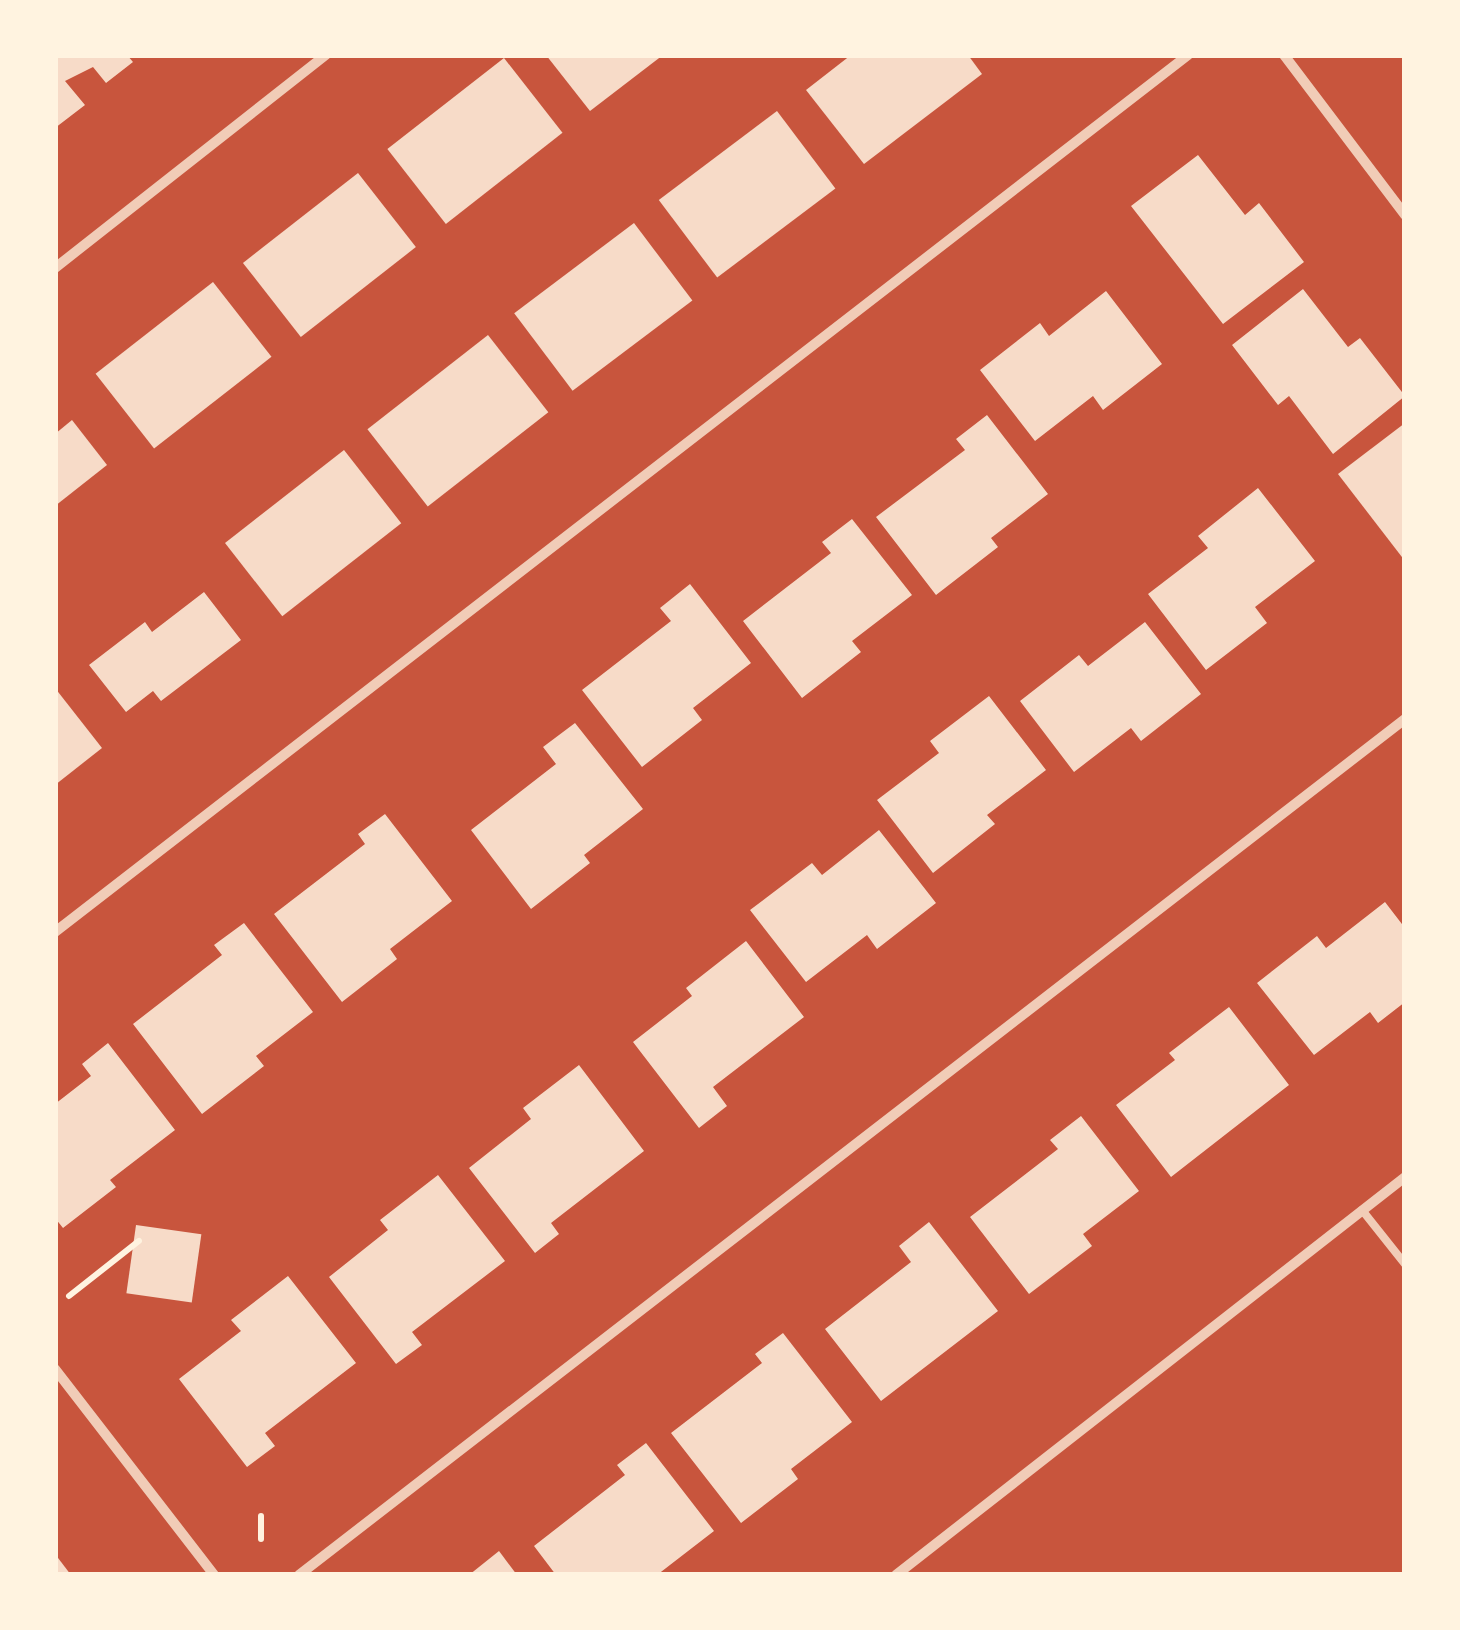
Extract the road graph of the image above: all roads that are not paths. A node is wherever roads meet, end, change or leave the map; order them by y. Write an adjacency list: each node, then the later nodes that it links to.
1 (326, 55): 5 (street)
2 (1188, 55): 7 (street)
3 (1284, 55): 4 (street)
4 (1405, 214)
5 (55, 268)
6 (1405, 719): 13 (street)
7 (55, 932)
8 (1405, 1177): 9 (street)
9 (1362, 1210): 10 (lane); 14 (street)
10 (1405, 1264)
11 (55, 1369): 12 (street)
12 (214, 1575)
13 (299, 1575)
14 (896, 1575)

